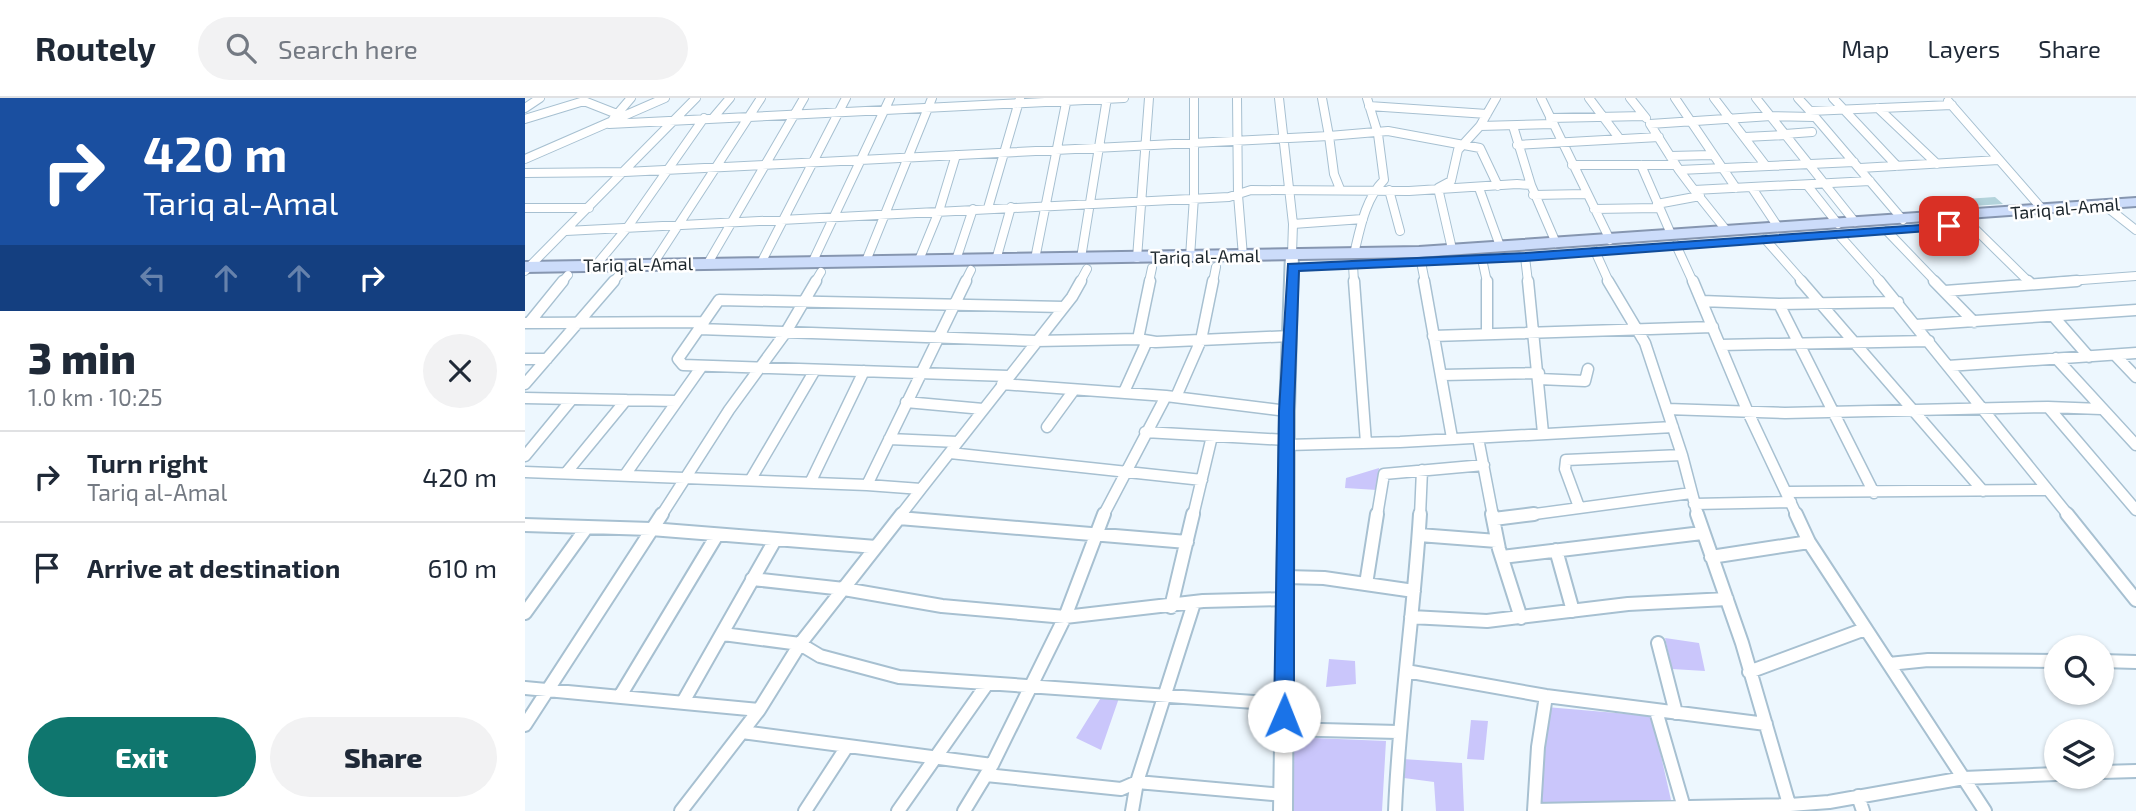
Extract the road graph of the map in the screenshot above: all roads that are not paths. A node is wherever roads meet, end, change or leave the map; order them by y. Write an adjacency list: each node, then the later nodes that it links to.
1 (540, 98): 36 (street)
2 (631, 98): 44 (street)
3 (665, 98): 58 (street)
4 (696, 98): 55 (street)
5 (730, 98): 52 (street)
6 (761, 98): 48 (street)
7 (804, 98): 45 (street)
8 (846, 98): 43 (street)
9 (890, 98): 41 (street)
10 (932, 98): 37 (street)
11 (1124, 98): 29 (street)
12 (1149, 98): 74 (street)
13 (1194, 98): 71 (street)
14 (1237, 98): 70 (street)
15 (1279, 98): 68 (street)
16 (1322, 98): 64 (street)
17 (1435, 98): 39 (street)
18 (1496, 98): 46 (street)
19 (1541, 98): 56 (street)
20 (1590, 98): 51 (street)
21 (1630, 98): 49 (street)
22 (1675, 98): 57 (street)
23 (1714, 98): 54 (street)
24 (1756, 98): 50 (street)
25 (1798, 98): 47 (street)
26 (1833, 98): 42 (street)
27 (1885, 98): 38 (street)
28 (585, 99): 44 (street); 53 (street)
29 (1107, 99): 31 (street); 76 (street)
30 (1020, 100): 31 (street); 32 (street); 78 (street)
31 (1066, 100): 77 (street)
32 (975, 101): 37 (street)
33 (1949, 101): 38 (street); 85 (street)
34 (1368, 102): 35 (street); 63 (street)
35 (1396, 102): 39 (street)
36 (526, 107)
37 (929, 107): 41 (street); 82 (street)
38 (1893, 107): 40 (street)
39 (1436, 108): 46 (street)
40 (1878, 108): 42 (street); 87 (street)
41 (885, 109): 43 (street); 84 (street)
42 (1843, 109): 47 (street); 93 (street)
43 (839, 111): 45 (street); 86 (street)
44 (617, 114): 58 (street)
45 (795, 114): 48 (street); 88 (street)
46 (1486, 114): 60 (street)
47 (1812, 114): 50 (street); 92 (street)
48 (750, 116): 52 (street); 94 (street)
49 (1644, 116): 51 (street); 59 (street)
50 (1771, 116): 54 (street); 65 (street)
51 (1601, 117): 56 (street); 69 (street)
52 (708, 118): 55 (street); 98 (street)
53 (525, 119)
54 (1731, 119): 57 (street); 67 (street)
55 (676, 120): 58 (street); 99 (street)
56 (1551, 121): 61 (street); 72 (street)
57 (1691, 121): 59 (street); 80 (street)
58 (609, 124): 83 (street)
59 (1650, 124): 66 (street)
60 (1480, 126): 61 (street); 73 (street)
61 (1513, 126): 75 (street)
62 (1812, 132): 65 (street)
63 (1378, 134): 64 (street); 73 (street); 111 (street)
64 (1329, 135): 68 (street); 112 (street)
65 (1786, 135): 67 (street); 89 (street)
66 (1659, 137): 69 (street); 81 (street)
67 (1745, 137): 95 (street)
68 (1282, 138): 70 (street); 114 (street)
69 (1619, 138): 72 (street)
70 (1238, 140): 71 (street); 117 (street)
71 (1194, 143): 74 (street); 119 (street)
72 (1561, 143): 75 (street); 90 (street)
73 (1461, 144): 105 (street); 107 (street)
74 (1147, 145): 76 (street); 120 (street)
75 (1517, 145): 103 (street)
76 (1100, 147): 77 (street); 122 (street)
77 (1055, 149): 78 (street); 124 (street)
78 (1003, 152): 79 (street); 129 (street)
79 (956, 155): 82 (street); 133 (street)
80 (1713, 155): 81 (street); 97 (street)
81 (1670, 156): 96 (street)
82 (907, 158): 84 (street); 134 (street)
83 (525, 159)
84 (861, 160): 86 (street); 136 (street)
85 (2000, 160): 87 (street); 132 (street)
86 (814, 162): 88 (street); 138 (street)
87 (1937, 163): 93 (street)
88 (767, 164): 94 (street); 141 (street)
89 (1810, 164): 92 (street); 95 (street); 102 (street)
90 (1571, 165): 91 (street); 116 (street)
91 (1640, 165): 96 (street); 125 (street)
92 (1857, 165): 93 (street); 101 (street)
93 (1897, 166)
94 (715, 167): 98 (street); 143 (street)
95 (1763, 167): 97 (street); 106 (street)
96 (1677, 168): 97 (street); 115 (street)
97 (1722, 168): 109 (street)
98 (667, 170): 99 (street); 147 (street)
99 (625, 172): 100 (street); 128 (street)
100 (525, 173)
101 (1870, 181): 102 (street); 140 (street)
102 (1826, 184): 104 (street); 142 (street)
103 (1531, 185): 105 (street); 118 (street)
104 (1807, 185): 106 (street); 148 (street)
105 (1498, 186): 108 (street)
106 (1772, 187): 110 (street)
107 (1438, 188): 108 (street); 113 (street); 159 (street)
108 (1479, 188): 158 (street)
109 (1736, 188): 110 (street); 115 (street)
110 (1752, 188): 146 (street)
111 (1375, 189): 112 (street); 113 (street); 139 (street)
112 (1340, 190): 114 (street)
113 (1389, 190): 151 (street)
114 (1289, 191): 117 (street); 144 (street)
115 (1697, 193): 125 (street); 149 (street)
116 (1586, 194): 118 (street); 131 (street)
117 (1238, 195): 119 (street); 161 (street)
118 (1533, 195): 157 (street)
119 (1194, 197): 120 (street); 162 (street)
120 (1142, 201): 122 (street); 164 (street)
121 (2136, 202): 123 (highway, Tariq al-Amal)
122 (1091, 203): 124 (street); 178 (street)
123 (2103, 204): 132 (highway, Tariq al-Amal); 137 (street)
124 (1045, 205): 126 (street); 165 (street)
125 (1657, 206): 131 (street); 156 (street)
126 (1011, 207): 129 (street); 168 (street)
127 (525, 208): 128 (street)
128 (589, 208): 153 (street)
129 (988, 208): 130 (street)
130 (974, 209): 133 (street); 167 (street)
131 (1594, 209): 155 (street)
132 (2043, 210): 140 (highway, Tariq al-Amal)
133 (939, 211): 134 (street); 166 (street)
134 (886, 213): 136 (street); 172 (street)
135 (2136, 215): 137 (highway, Tariq al-Amal)
136 (835, 216): 138 (street); 179 (street)
137 (2119, 216): 145 (highway, Tariq al-Amal); 150 (street)
138 (784, 218): 141 (street); 171 (street)
139 (1363, 219): 144 (street); 169 (street)
140 (1903, 219): 142 (highway, Tariq al-Amal)
141 (734, 221): 143 (street); 175 (street)
142 (1855, 222): 148 (highway, Tariq al-Amal)
143 (680, 224): 147 (street); 177 (street)
144 (1293, 224): 173 (street)
145 (1971, 225): 152 (highway, Tariq al-Amal); 187 (street)
146 (1779, 227): 148 (highway, Tariq al-Amal); 149 (highway, Tariq al-Amal)
147 (627, 228): 153 (street); 176 (street)
148 (1838, 229): 152 (highway, Tariq al-Amal); 154 (highway, Tariq al-Amal); 191 (street)
149 (1726, 230): 156 (highway, Tariq al-Amal)
150 (2136, 230)
151 (1400, 231)
152 (1887, 231): 188 (street)
153 (566, 232): 182 (street)
154 (1765, 239): 156 (highway, Tariq al-Amal); 194 (street)
155 (1610, 240): 156 (highway, Tariq al-Amal); 157 (highway, Tariq al-Amal)
156 (1674, 240): 160 (highway, Tariq al-Amal); 190 (street)
157 (1556, 243): 158 (highway, Tariq al-Amal)
158 (1500, 246): 159 (highway, Tariq al-Amal)
159 (1452, 249): 169 (highway, Tariq al-Amal)
160 (1595, 251): 163 (highway, Tariq al-Amal); 204 (street)
161 (1243, 256): 162 (highway, Tariq al-Amal); 173 (highway, Tariq al-Amal)
162 (1190, 257): 164 (highway, Tariq al-Amal)
163 (1525, 257): 170 (highway, Tariq al-Amal); 206 (street)
164 (1137, 258): 178 (highway, Tariq al-Amal)
165 (1035, 259): 168 (highway, Tariq al-Amal); 178 (highway, Tariq al-Amal)
166 (919, 260): 167 (highway, Tariq al-Amal); 172 (highway, Tariq al-Amal)
167 (956, 260): 168 (highway, Tariq al-Amal)
168 (996, 260)
169 (1353, 260): 173 (highway, Tariq al-Amal); 174 (highway, Tariq al-Amal); 263 (street)
170 (1482, 260): 174 (highway, Tariq al-Amal); 207 (street)
171 (762, 261): 175 (highway, Tariq al-Amal); 179 (highway, Tariq al-Amal)
172 (866, 261): 179 (highway, Tariq al-Amal)
173 (1292, 261): 180 (highway, Tariq al-Amal); 208 (street)
174 (1421, 262): 209 (street)
175 (708, 263): 177 (highway, Tariq al-Amal)
176 (597, 264): 177 (highway, Tariq al-Amal); 182 (highway, Tariq al-Amal)
177 (653, 264)
178 (1084, 264): 181 (highway, Tariq al-Amal); 183 (highway, Tariq al-Amal); 195 (street)
179 (817, 266): 183 (highway, Tariq al-Amal); 185 (highway, Tariq al-Amal); 189 (street)
180 (1216, 267): 181 (highway, Tariq al-Amal); 212 (street)
181 (1152, 268): 211 (street)
182 (526, 270): 184 (highway, Tariq al-Amal)
183 (971, 270): 192 (street)
184 (568, 275): 185 (highway, Tariq al-Amal); 199 (street)
185 (619, 275): 200 (street)
186 (2134, 278): 187 (street)
187 (2031, 284): 188 (street)
188 (1945, 291): 198 (street)
189 (806, 300): 192 (street); 202 (street); 205 (street)
190 (1702, 301): 193 (street); 203 (street)
191 (1898, 302): 194 (street); 201 (street)
192 (955, 304): 195 (street); 210 (street)
193 (1779, 304): 194 (street); 217 (street)
194 (1821, 304): 215 (street)
195 (1064, 307): 213 (street)
196 (2136, 310): 197 (street)
197 (2055, 317): 198 (street); 220 (street)
198 (1974, 322): 201 (street)
199 (527, 323): 200 (street)
200 (579, 324): 202 (street); 223 (street)
201 (1916, 325): 214 (street)
202 (702, 326): 205 (street); 224 (street)
203 (1713, 327): 204 (street); 216 (street)
204 (1636, 328): 206 (street); 246 (street)
205 (786, 332): 210 (street); 226 (street)
206 (1533, 332): 207 (street); 232 (street)
207 (1487, 334): 209 (street)
208 (1291, 336): 212 (street); 250 (street)
209 (1433, 336): 231 (street)
210 (941, 338): 213 (street); 230 (street)
211 (1143, 340): 212 (street); 213 (street); 237 (street)
212 (1201, 340): 238 (street)
213 (1036, 341): 234 (street)
214 (1929, 341): 215 (street); 225 (street)
215 (1855, 343): 217 (street); 252 (street)
216 (1720, 345): 217 (street); 248 (street)
217 (1801, 345): 251 (street)
218 (2136, 353): 219 (street)
219 (2115, 355): 220 (street); 233 (street)
220 (2089, 357): 221 (street)
221 (2056, 358): 225 (street); 247 (street)
222 (525, 359): 223 (street)
223 (547, 359): 235 (street)
224 (702, 366): 226 (street); 242 (street)
225 (1948, 366): 249 (street)
226 (758, 367): 228 (street); 274 (street)
227 (1588, 369): 232 (street)
228 (815, 370): 229 (street); 275 (street)
229 (865, 372): 230 (street); 277 (street)
230 (919, 373): 234 (street); 243 (street)
231 (1442, 375): 232 (street); 258 (street)
232 (1539, 376): 256 (street)
233 (2136, 377)
234 (1005, 380): 236 (street); 245 (street)
235 (525, 384)
236 (1074, 390): 237 (street); 253 (street)
237 (1124, 392): 238 (street)
238 (1171, 396): 250 (street); 255 (street)
239 (525, 398): 240 (street)
240 (572, 399): 241 (street); 267 (street)
241 (626, 400): 242 (street); 271 (street)
242 (676, 401): 273 (street)
243 (906, 402): 245 (street); 260 (street)
244 (2048, 407): 247 (street); 249 (street); 286 (street)
245 (983, 409): 261 (street)
246 (1667, 409): 248 (street); 254 (street)
247 (2101, 409): 264 (street)
248 (1747, 410): 251 (street); 283 (street)
249 (1982, 410): 252 (street); 280 (street)
250 (1287, 411): 262 (street)
251 (1833, 412): 252 (street); 282 (street)
252 (1917, 412): 281 (street)
253 (1047, 426)
254 (1672, 427): 256 (street); 266 (street)
255 (1145, 432): 257 (street); 272 (street)
256 (1542, 433): 259 (street)
257 (1212, 436): 262 (street); 276 (street)
258 (1452, 438): 259 (street); 263 (street)
259 (1478, 438): 268 (street)
260 (889, 439): 261 (street); 278 (street)
261 (958, 442): 265 (street)
262 (1287, 442): 263 (street); 304 (street)
263 (1366, 443)
264 (2136, 444)
265 (950, 453): 272 (street); 279 (street)
266 (1682, 455): 284 (street); 285 (street)
267 (525, 456)
268 (1484, 465): 269 (street); 288 (street)
269 (1422, 470): 295 (street); 306 (street)
270 (525, 472): 271 (street)
271 (566, 473): 273 (street)
272 (1123, 473): 276 (street); 293 (street)
273 (625, 475): 274 (street)
274 (685, 477): 275 (street); 291 (street)
275 (751, 479): 277 (street)
276 (1202, 480): 298 (street)
277 (811, 481): 278 (street)
278 (867, 485): 279 (street)
279 (921, 489): 287 (street)
280 (2046, 490): 281 (street); 311 (street)
281 (1983, 491): 282 (street)
282 (1874, 493): 283 (street)
283 (1789, 497): 284 (street); 299 (street)
284 (1693, 498): 285 (street); 292 (street)
285 (1579, 507): 288 (street)
286 (2136, 510)
287 (899, 518): 293 (street); 300 (street)
288 (1494, 519): 297 (street)
289 (526, 527): 290 (street)
290 (587, 527): 291 (street); 315 (street)
291 (651, 529): 294 (street); 332 (street)
292 (1702, 533): 301 (street); 303 (street)
293 (1094, 534): 298 (street); 316 (street)
294 (717, 535): 296 (street); 334 (street)
295 (1419, 535): 297 (street); 308 (street)
296 (775, 540): 300 (street); 305 (street)
297 (1497, 541): 302 (street)
298 (1187, 542): 313 (street)
299 (1809, 542): 303 (street); 319 (street)
300 (876, 547): 307 (street)
301 (1556, 550): 302 (street); 314 (street)
302 (1502, 557): 318 (street)
303 (1711, 557): 310 (street)
304 (1286, 577): 306 (street); 309 (street)
305 (753, 579): 307 (street); 320 (street)
306 (1366, 584): 308 (street)
307 (844, 589): 316 (street); 322 (street)
308 (1414, 591): 317 (street)
309 (1286, 599): 312 (street); 337 (street)
310 (1727, 599): 314 (street); 328 (street)
311 (2136, 600)
312 (1193, 603): 313 (street); 333 (street)
313 (1171, 607): 316 (street)
314 (1573, 611): 318 (street)
315 (525, 613)
316 (1065, 617): 330 (street)
317 (1411, 617): 318 (street); 327 (street)
318 (1521, 618)
319 (1865, 629): 326 (street); 328 (street)
320 (723, 634): 322 (street); 336 (street)
321 (1658, 643): 340 (street)
322 (800, 644): 329 (street); 338 (street)
323 (2044, 661): 326 (street)
324 (2114, 661): 325 (street)
325 (2136, 662)
326 (1889, 664): 352 (street)
327 (1406, 671): 335 (street); 345 (street)
328 (1749, 672): 341 (street)
329 (987, 684): 330 (street); 347 (street)
330 (1031, 687): 333 (street); 348 (street)
331 (525, 688): 332 (street)
332 (549, 690): 334 (street); 342 (street)
333 (1164, 694): 337 (street); 353 (street)
334 (620, 696): 336 (street)
335 (1546, 696): 339 (street); 358 (street)
336 (683, 702): 338 (street)
337 (1284, 704): 343 (street)
338 (759, 710): 344 (street)
339 (1656, 711): 340 (street); 357 (street)
340 (1676, 713): 341 (street)
341 (1766, 724): 356 (street)
342 (525, 725)
343 (1283, 729): 345 (street); 355 (street)
344 (742, 732): 346 (street); 359 (street)
345 (1398, 732): 364 (street)
346 (846, 748): 347 (street); 360 (street)
347 (936, 758): 348 (street); 361 (street)
348 (989, 770): 353 (street); 362 (street)
349 (2136, 771): 350 (street)
350 (2114, 772)
351 (2044, 775): 352 (street)
352 (1963, 778): 354 (street); 366 (street)
353 (1137, 782): 355 (street); 363 (street)
354 (1858, 796): 356 (street); 365 (street)
355 (1283, 803)
356 (1790, 808): 357 (street)
357 (1685, 809): 358 (street)
358 (1534, 810)
359 (681, 811)
360 (804, 811)
361 (898, 811)
362 (964, 811)
363 (1132, 811)
364 (1395, 811)
365 (1863, 811)
366 (1985, 811)

